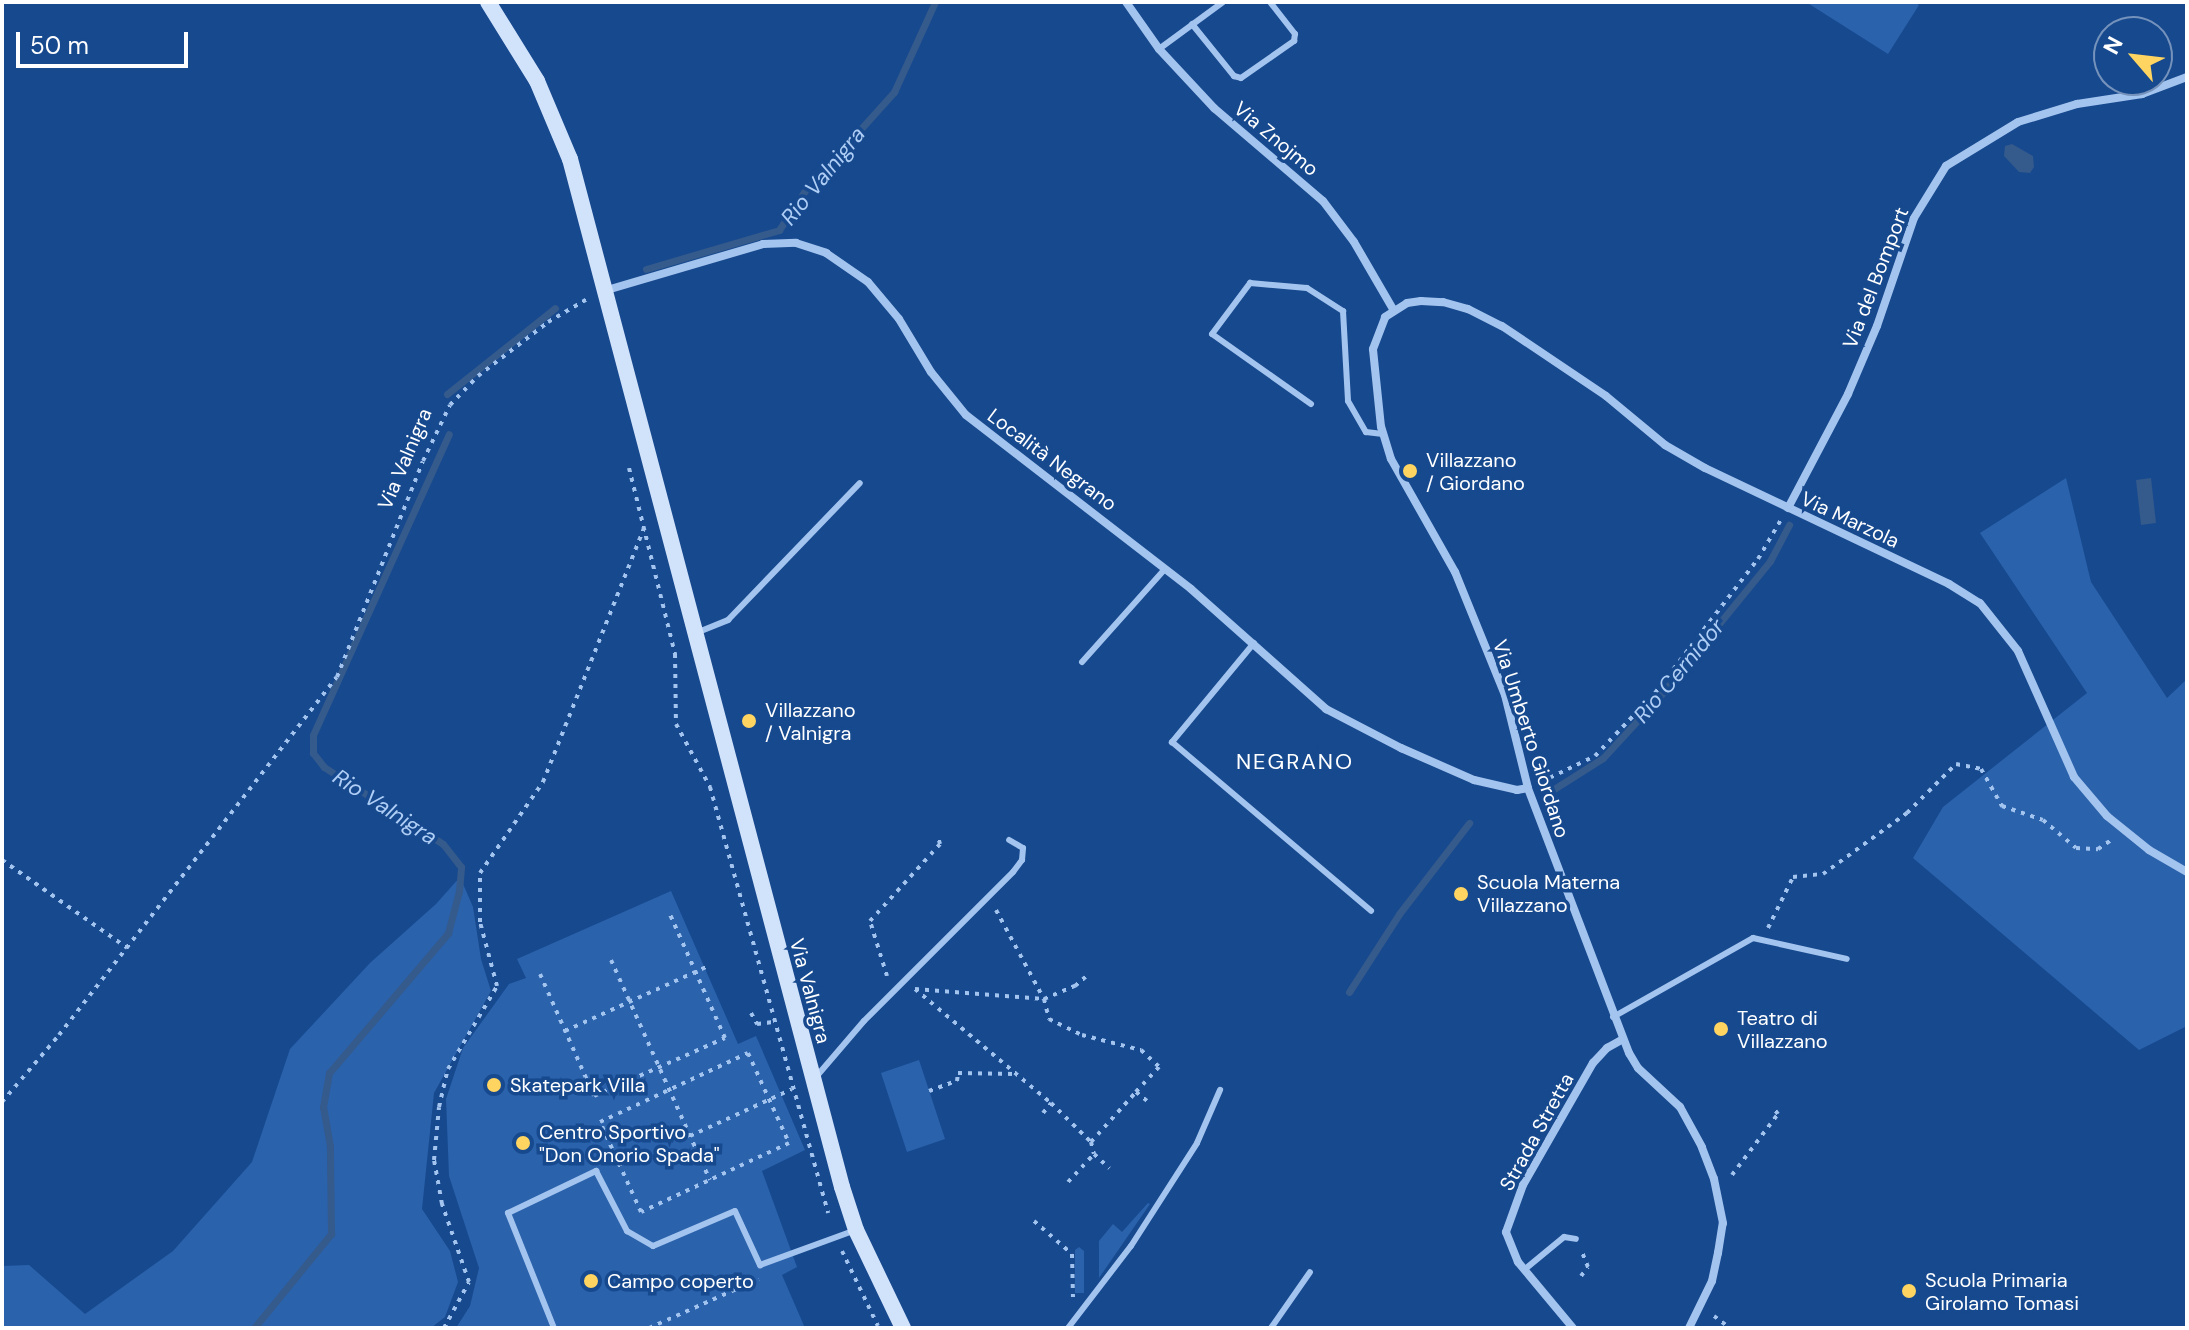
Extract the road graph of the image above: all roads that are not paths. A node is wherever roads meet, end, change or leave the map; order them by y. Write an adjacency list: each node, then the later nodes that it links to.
1 (488, 2): 8 (main road)
2 (1126, 2): 6 (street, Via Znojmo)
3 (1223, 2): 5 (lane)
4 (1270, 2): 5 (lane)
5 (1192, 24): 6 (lane)
6 (1159, 49): 9 (street, Via Znojmo)
7 (2187, 77): 13 (street, Via del Bomport)
8 (607, 290): 14 (street, Località Negrano); 15 (main road, Via Valnigra)
9 (1393, 309): 11 (street, Via Umberto Giordano); 13 (street, Via Marzola)
10 (1311, 404): 11 (lane)
11 (1383, 434): 18 (street, Via Umberto Giordano)
12 (860, 483): 15 (lane)
13 (1788, 508): 20 (street, Via Marzola)
14 (1165, 569): 16 (street, Località Negrano); 17 (lane)
15 (695, 633): 25 (main road, Via Valnigra)
16 (1254, 643): 18 (street, Località Negrano); 21 (lane)
17 (1082, 662)
18 (1528, 788): 23 (street, Via Umberto Giordano)
19 (1009, 840): 25 (lane, Via Valnigra)
20 (2187, 872)
21 (1371, 911)
22 (1847, 959): 23 (lane)
23 (1613, 1017): 24 (street, Via Umberto Giordano)
24 (1623, 1039): 29 (street, Strada Stretta); 36 (street, Via Umberto Giordano)
25 (813, 1080): 27 (main road, Via Valnigra)
26 (1220, 1090): 33 (lane)
27 (856, 1230): 31 (lane); 32 (main road, Via Valnigra)
28 (1576, 1239): 29 (lane)
29 (1524, 1270): 35 (street, Strada Stretta)
30 (1310, 1272): 34 (lane)
31 (554, 1328)
32 (903, 1328)
33 (1068, 1328)
34 (1271, 1328)
35 (1573, 1328)
36 (1689, 1328)

